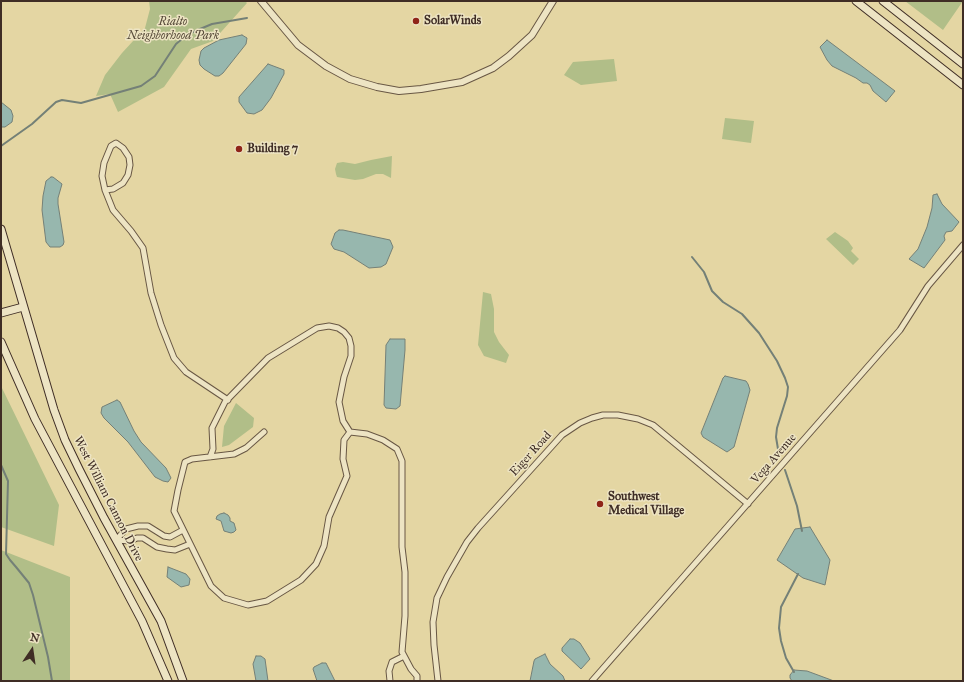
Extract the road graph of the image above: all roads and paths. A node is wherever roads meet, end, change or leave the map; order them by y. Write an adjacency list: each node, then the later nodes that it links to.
1 (261, 1): 2 (street)
2 (553, 1)
3 (856, 1): 6 (main road)
4 (883, 1): 5 (main road)
5 (963, 64)
6 (963, 85)
7 (105, 190): 7 (street); 13 (street)
8 (1, 229): 10 (main road, West William Cannon Drive)
9 (963, 245): 17 (street, Vega Avenue)
10 (23, 307): 11 (main road); 19 (main road, West William Cannon Drive)
11 (1, 313)
12 (1, 342): 21 (main road)
13 (228, 400): 15 (street); 16 (street)
14 (264, 432): 16 (street)
15 (350, 432): 20 (street); 22 (street)
16 (210, 457): 18 (street)
17 (748, 504): 27 (street, Eiger Road); 28 (street, Vega Avenue)
18 (183, 530): 19 (street); 20 (street)
19 (116, 540): 20 (street); 21 (main road); 24 (main road, West William Cannon Drive)
20 (190, 544)
21 (102, 545): 23 (main road)
22 (404, 656): 25 (street); 26 (street)
23 (168, 681)
24 (183, 681)
25 (390, 681)
26 (417, 681)
27 (438, 681)
28 (592, 681)

